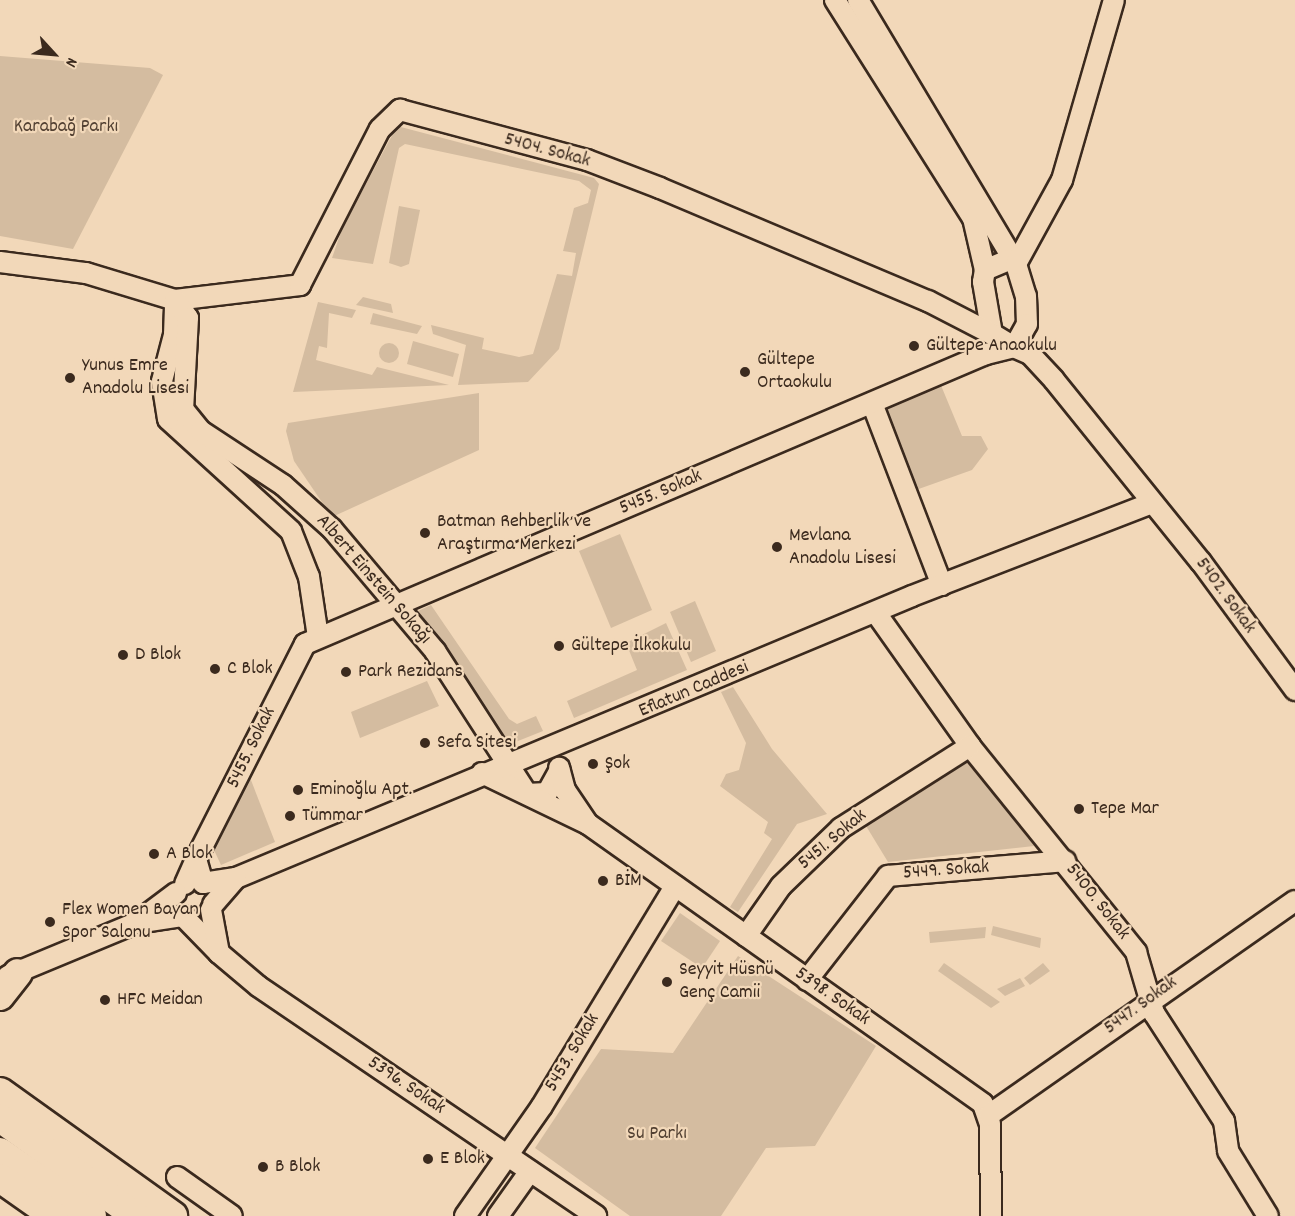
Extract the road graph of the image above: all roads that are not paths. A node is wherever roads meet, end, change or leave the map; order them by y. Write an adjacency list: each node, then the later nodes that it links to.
1 (835, 0): 6 (street)
2 (858, 0): 5 (street)
3 (1114, 0): 5 (street)
4 (0, 262): 7 (street)
5 (1016, 264): 6 (street); 9 (street)
6 (985, 270): 8 (street)
7 (175, 300): 8 (street, 5404. Sokak); 13 (street, Albert Einstein Sokağı); 15 (street, Albert Einstein Sokağı)
8 (992, 334): 9 (street)
9 (1014, 347): 10 (street, 5455. Sokak); 11 (street)
10 (872, 403): 12 (street); 13 (street, 5455. Sokak)
11 (1152, 503): 12 (street, Eflatun Caddesi); 16 (street, 5402. Sokak)
12 (942, 585): 14 (street, Eflatun Caddesi)
13 (397, 606): 15 (street, 5455. Sokak); 19 (street, Albert Einstein Sokağı)
14 (876, 613): 17 (street, 5400. Sokak); 18 (street, Eflatun Caddesi)
15 (318, 637): 27 (street, 5455. Sokak)
16 (1295, 690)
17 (970, 746): 24 (street, 5400. Sokak); 32 (street, 5451. Sokak)
18 (548, 747): 19 (street, Eflatun Caddesi); 20 (street, 5398. Sokak)
19 (508, 762): 21 (street, Eflatun Caddesi); 22 (street, Albert Einstein Sokağı)
20 (560, 770): 22 (street); 23 (street, 5398. Sokak)
21 (482, 773): 22 (street, 5398. Sokak); 25 (street, Eflatun Caddesi)
22 (527, 794): 23 (street, 5398. Sokak)
23 (588, 824): 26 (street, 5398. Sokak)
24 (1065, 861): 35 (street, 5449. Sokak); 37 (street, 5400. Sokak)
25 (236, 878): 27 (street); 29 (street)
26 (675, 886): 32 (street, 5398. Sokak); 41 (street, 5453. Sokak)
27 (188, 887): 29 (street); 30 (street); 31 (street)
28 (1295, 901): 37 (street, 5447. Sokak)
29 (212, 907): 30 (street); 33 (street)
30 (183, 916): 31 (street); 33 (street, 5396. Sokak)
31 (136, 923): 34 (street)
32 (746, 936): 35 (street, 5398. Sokak)
33 (219, 953): 41 (street, 5396. Sokak)
34 (5, 979): 36 (highway)
35 (807, 980): 39 (street, 5398. Sokak)
36 (0, 996)
37 (1150, 998): 39 (street, 5447. Sokak); 54 (street, 5400. Sokak)
38 (1, 1096): 47 (highway); 48 (highway)
39 (989, 1114): 53 (street)
40 (0, 1152): 46 (highway)
41 (508, 1155): 42 (street, 5396. Sokak); 50 (street, 5453. Sokak)
42 (530, 1171): 51 (street); 52 (street, 5396. Sokak)
43 (177, 1177): 49 (street)
44 (0, 1178): 45 (highway)
45 (54, 1216)
46 (92, 1216)
47 (136, 1216)
48 (173, 1216)
49 (232, 1216)
50 (465, 1216)
51 (498, 1216)
52 (596, 1216)
53 (991, 1216)
54 (1268, 1216)

